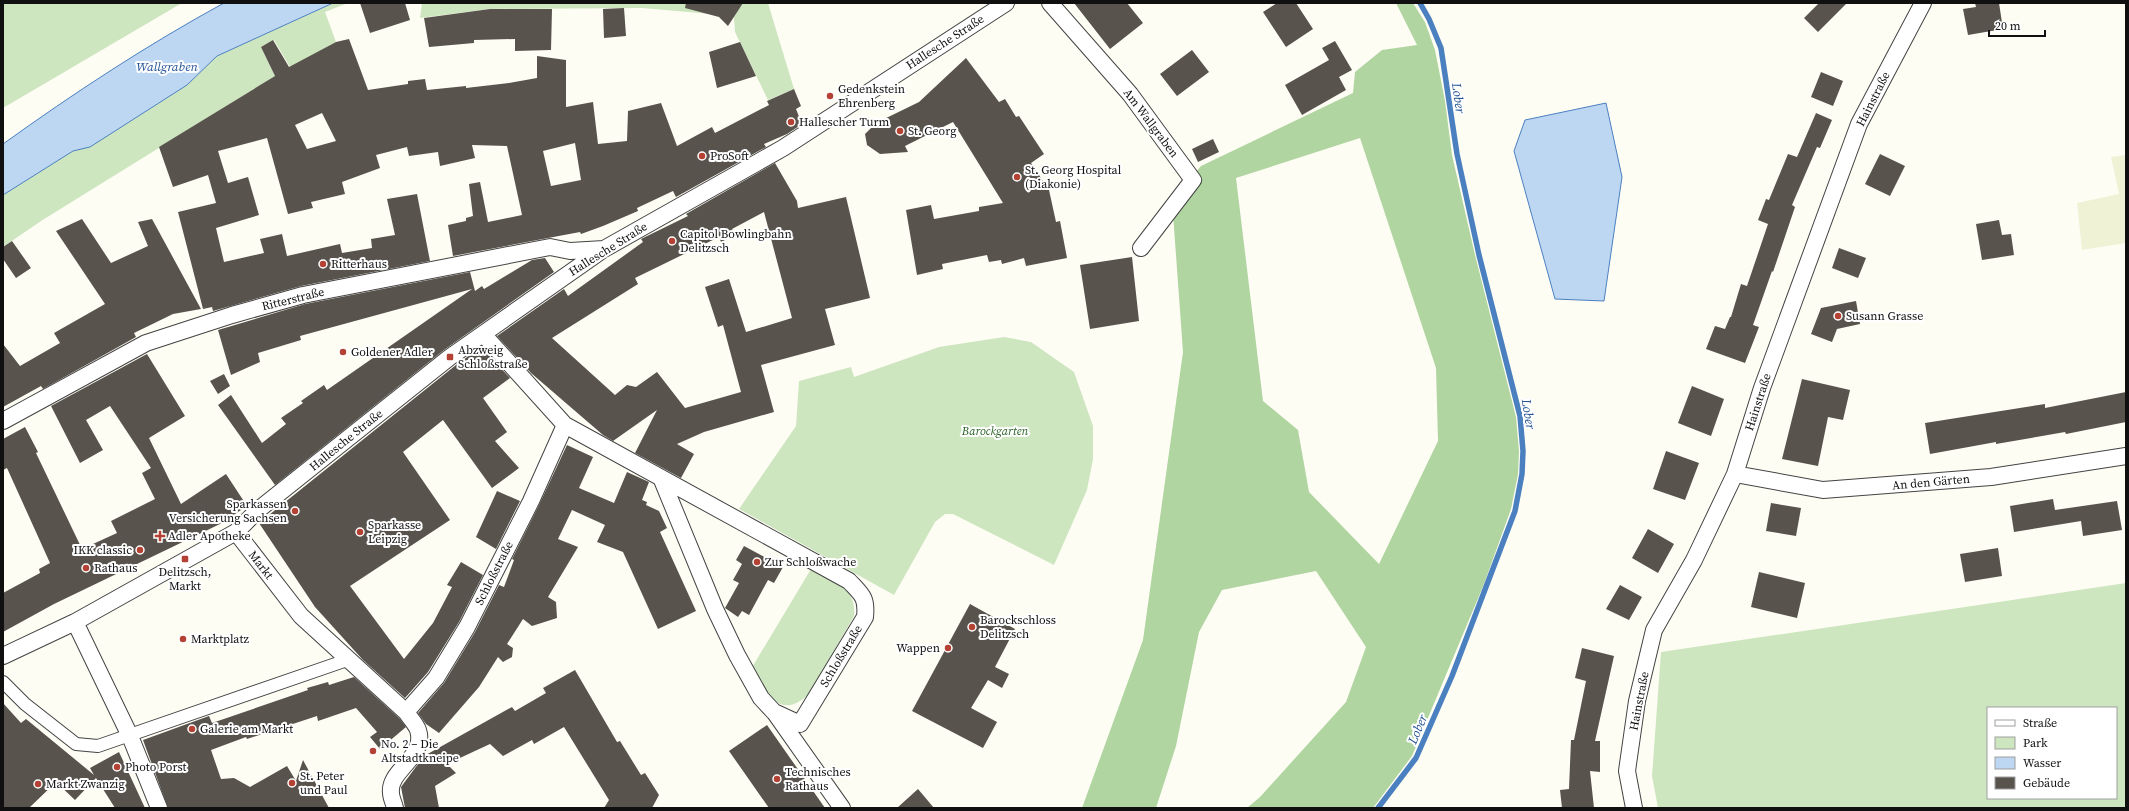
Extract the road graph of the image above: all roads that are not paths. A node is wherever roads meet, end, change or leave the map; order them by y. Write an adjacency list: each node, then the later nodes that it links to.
1 (1006, 3): 5 (street, Hallesche Straße)
2 (1050, 3): 4 (street, Am Wallgraben)
3 (1923, 3): 10 (street, Hainstraße)
4 (1141, 248)
5 (604, 249): 6 (street, Hallesche Straße); 7 (street, Ritterstraße)
6 (483, 334): 8 (street, Schloßstraße); 12 (street, Hallesche Straße)
7 (3, 421)
8 (565, 425): 11 (street, Schloßstraße); 17 (street, Schloßstraße)
9 (2126, 456): 10 (street, An den Gärten)
10 (1735, 474): 23 (street, Hainstraße)
11 (662, 480): 18 (street, Schloßstraße); 18 (street, Schloßstraße)
12 (236, 532): 13 (street); 15 (street, Markt)
13 (75, 622): 14 (street); 19 (street)
14 (3, 656)
15 (350, 659): 17 (street, Markt); 19 (street)
16 (3, 682): 19 (street)
17 (406, 712): 21 (street, Markt)
18 (774, 712): 22 (street, Schloßstraße)
19 (130, 736): 20 (street)
20 (159, 808)
21 (395, 808)
22 (842, 808)
23 (1634, 808)

